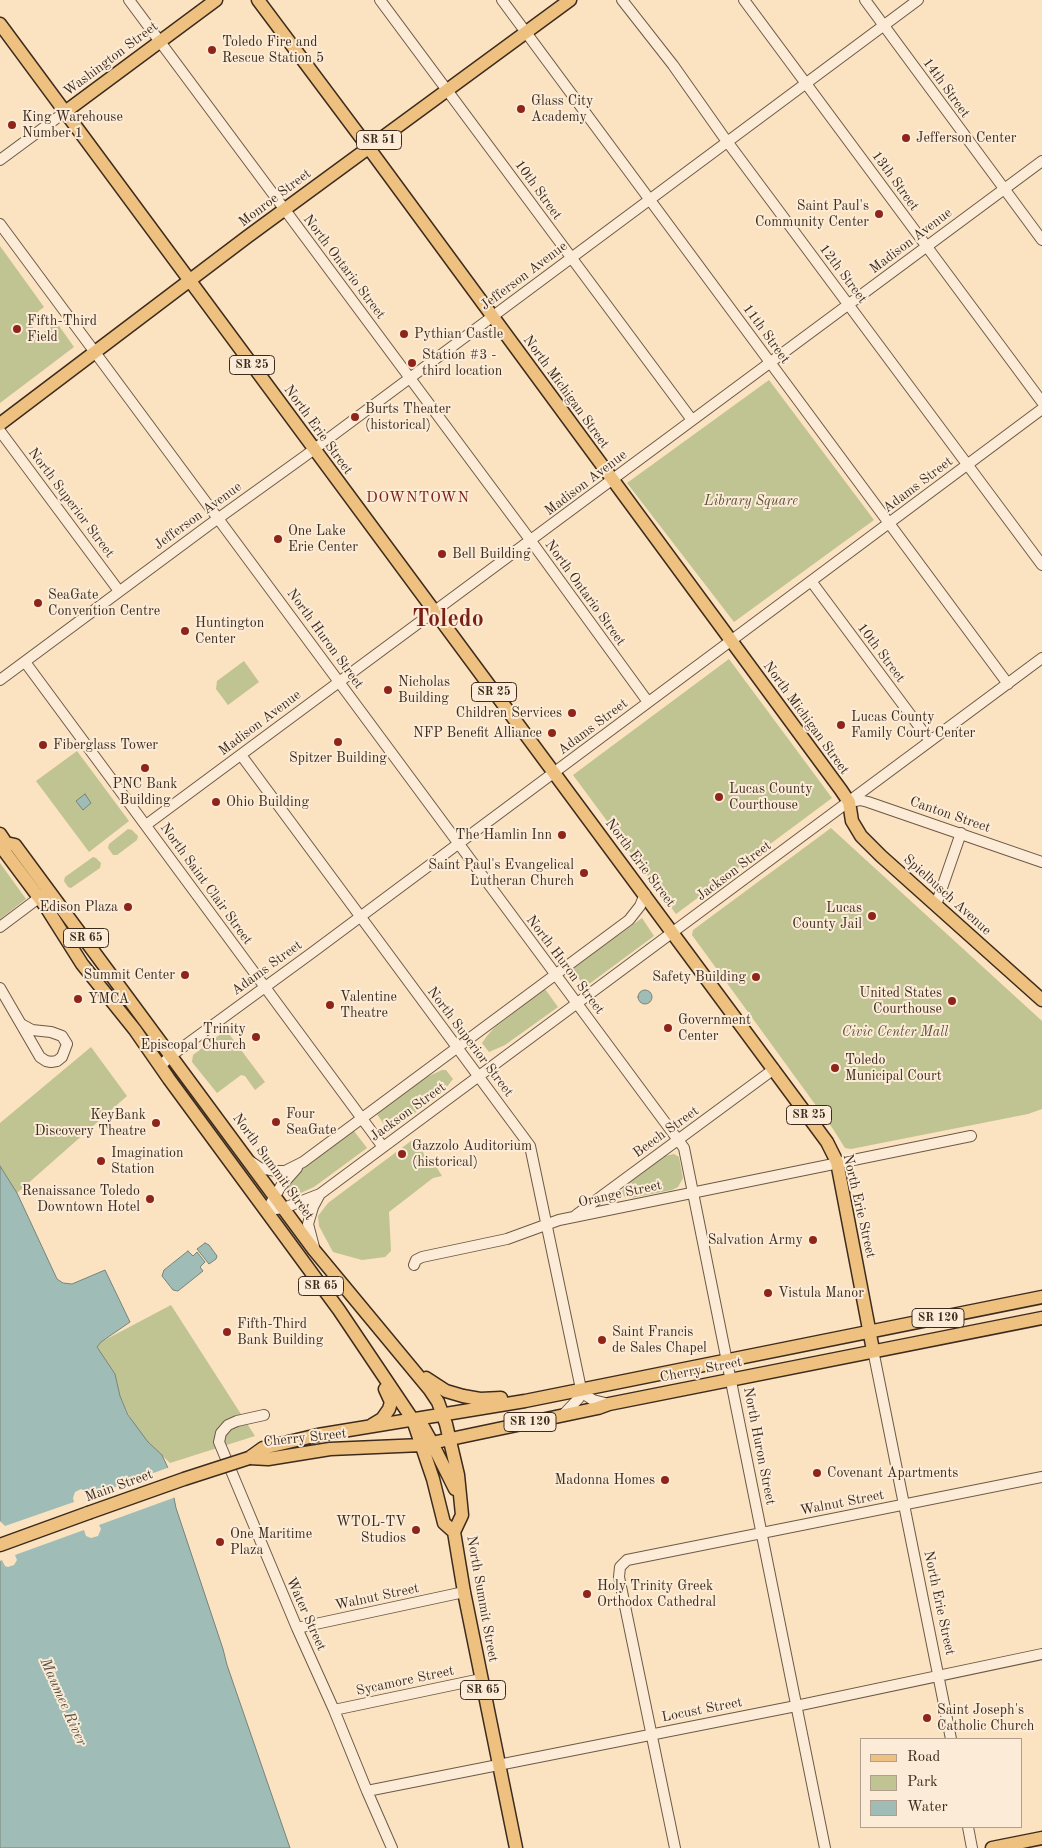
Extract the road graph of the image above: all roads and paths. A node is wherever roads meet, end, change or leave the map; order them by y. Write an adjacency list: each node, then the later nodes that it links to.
1 (129, 0): 14 (street, North Ontario Street)
2 (216, 0): 14 (main road, Washington Street)
3 (258, 0): 19 (main road, North Michigan Street)
4 (380, 0): 16 (street, 10th Street)
5 (502, 0): 13 (street, 11th Street)
6 (570, 0): 13 (main road, Monroe Street / SR 51)
7 (622, 0): 18 (street, 12th Street)
8 (744, 0): 15 (street, 13th Street)
9 (865, 0): 12 (street, 14th Street)
10 (918, 0): 12 (street, Jefferson Avenue)
11 (0, 24): 17 (main road, SR 25)
12 (884, 26): 15 (street, Jefferson Avenue); 22 (street, 14th Street)
13 (526, 33): 16 (main road, Monroe Street / SR 51); 23 (street, 11th Street)
14 (160, 42): 17 (main road, Washington Street); 24 (street, North Ontario Street)
15 (806, 83): 18 (street, Jefferson Avenue); 27 (street, 13th Street)
16 (448, 91): 19 (main road, Monroe Street / SR 51); 28 (street, 10th Street)
17 (65, 112): 20 (street, Washington Street); 29 (main road, North Erie Street / SR 25)
18 (728, 142): 23 (street, Jefferson Avenue); 30 (street, 12th Street)
19 (368, 147): 24 (main road, Monroe Street / SR 51); 31 (main road, North Michigan Street)
20 (0, 160)
21 (1042, 161): 22 (street, Madison Avenue)
22 (1004, 189): 26 (street, 14th Street); 27 (street, Madison Avenue)
23 (650, 200): 28 (street, Jefferson Avenue); 33 (street, 11th Street)
24 (284, 210): 29 (main road, Monroe Street / SR 51); 34 (street, North Ontario Street)
25 (0, 224): 32 (street, North Huron Street)
26 (1042, 240)
27 (926, 246): 30 (street, Madison Avenue); 35 (street, 13th Street)
28 (571, 258): 31 (street, Jefferson Avenue); 37 (street, 10th Street)
29 (189, 280): 32 (main road, Monroe Street / SR 51); 40 (main road, North Erie Street / SR 25)
30 (848, 305): 33 (street, Madison Avenue); 41 (street, 12th Street)
31 (492, 317): 34 (street, Jefferson Avenue); 42 (main road, North Michigan Street)
32 (96, 353): 38 (main road, Monroe Street / SR 51); 43 (street, North Huron Street)
33 (770, 363): 37 (street, Madison Avenue); 44 (street, 11th Street)
34 (409, 379): 40 (street, Jefferson Avenue); 45 (street, North Ontario Street)
35 (1042, 402)
36 (1042, 409): 41 (street, Adams Street)
37 (692, 420): 42 (street, Madison Avenue)
38 (0, 424)
39 (0, 431): 48 (street, North Superior Street)
40 (314, 450): 43 (street, Jefferson Avenue); 49 (main road, North Erie Street / SR 25)
41 (967, 465): 44 (street, Adams Street); 46 (street, 12th Street)
42 (612, 480): 45 (street, Madison Avenue); 50 (main road, North Michigan Street)
43 (218, 518): 48 (street, Jefferson Avenue); 54 (street, North Huron Street)
44 (889, 523): 47 (street, Adams Street); 55 (street, 11th Street)
45 (531, 541): 49 (street, Madison Avenue); 56 (street, North Ontario Street)
46 (1042, 565)
47 (811, 581): 50 (street, Adams Street); 57 (street, 10th Street)
48 (119, 591): 52 (street, Jefferson Avenue)
49 (434, 611): 54 (street, Madison Avenue); 59 (main road, North Erie Street / SR 25)
50 (731, 641): 56 (street, Adams Street); 60 (main road, North Michigan Street)
51 (1042, 658): 55 (street, Jackson Street)
52 (25, 662): 53 (street, Jefferson Avenue); 61 (street, North Saint Clair Street)
53 (0, 680)
54 (339, 682): 58 (street, Madison Avenue); 64 (street, North Huron Street)
55 (1008, 684): 57 (street, Jackson Street)
56 (648, 702): 59 (street, Adams Street)
57 (930, 741): 60 (street, Jackson Street)
58 (241, 755): 61 (street, Madison Avenue); 69 (street, North Superior Street)
59 (553, 773): 64 (street, Adams Street); 67 (main road, North Erie Street / SR 25)
60 (849, 802): 62 (street, Canton Street); 68 (main road, Spielbusch Avenue); 72 (street, Jackson Street)
61 (146, 825): 76 (street, North Saint Clair Street)
62 (961, 834): 65 (street, Canton Street); 68 (street)
63 (3, 838): 66 (main road, North Summit Street / SR 65)
64 (458, 844): 69 (street, Adams Street); 74 (street, North Huron Street)
65 (1042, 862)
66 (44, 894): 70 (street); 71 (main road, North Summit Street / SR 65); 73 (main road, North Summit Street / SR 65)
67 (645, 894): 72 (main road, North Erie Street / SR 25); 74 (street, Jackson Street)
68 (936, 905): 79 (main road, Spielbusch Avenue)
69 (360, 917): 76 (street, Adams Street); 82 (street, North Superior Street)
70 (0, 927)
71 (78, 928): 73 (main road); 75 (main road, North Summit Street / SR 65)
72 (674, 932): 80 (street, Jackson Street); 85 (main road, North Erie Street / SR 25)
73 (65, 937): 78 (main road, North Summit Street / SR 65)
74 (555, 975): 80 (street, North Huron Street); 82 (street, Jackson Street)
75 (116, 980): 78 (main road); 83 (main road, North Summit Street / SR 65)
76 (265, 986): 83 (street, Adams Street); 87 (street, North Saint Clair Street)
77 (0, 988): 81 (street)
78 (105, 992): 84 (main road, North Summit Street / SR 65)
79 (1042, 1000)
80 (576, 1004): 86 (street, Jackson Street); 89 (street, North Huron Street)
81 (21, 1024): 81 (street)
82 (457, 1048): 86 (street, North Superior Street); 87 (street, Jackson Street)
83 (172, 1055): 84 (street, Adams Street); 91 (main road, North Summit Street / SR 65)
84 (160, 1066): 98 (main road, North Summit Street / SR 65)
85 (774, 1069): 89 (street, Beech Street); 93 (main road, North Erie Street / SR 25)
86 (478, 1077): 90 (street, Jackson Street); 100 (street, North Superior Street)
87 (362, 1118): 90 (street, North Saint Clair Street); 92 (street, Jackson Street)
88 (971, 1136): 93 (street, Orange Street)
89 (678, 1139): 94 (street, North Huron Street); 99 (street, Beech Street)
90 (383, 1147): 95 (street, Jackson Street)
91 (248, 1160): 92 (street, Jackson Street); 96 (main road, North Summit Street / SR 65)
92 (303, 1162): 96 (street, Jackson Street)
93 (837, 1162): 94 (street, Orange Street); 105 (main road, North Erie Street / SR 25)
94 (694, 1192): 99 (street, Orange Street); 107 (street, North Huron Street)
95 (320, 1194): 97 (street, Jackson Street); 101 (street, Jackson Street)
96 (276, 1196): 97 (main road, North Summit Street / SR 65); 98 (street, Jackson Street)
97 (284, 1208): 98 (street, Jackson Street); 101 (main road, North Summit Street / SR 65)
98 (267, 1210): 109 (main road, North Summit Street / SR 65)
99 (574, 1217): 100 (street, Orange Street)
100 (547, 1224): 102 (street, Orange Street); 111 (street, North Superior Street)
101 (314, 1250): 108 (main road, North Summit Street / SR 65)
102 (414, 1265)
103 (1042, 1297): 105 (main road, Cherry Street / SR 120)
104 (1042, 1318): 106 (main road, Cherry Street)
105 (870, 1331): 106 (main road, North Erie Street / SR 25); 107 (main road, Cherry Street / SR 120)
106 (873, 1350): 110 (main road, Cherry Street / SR 120); 124 (street, North Erie Street)
107 (728, 1360): 110 (street, North Huron Street); 111 (main road, Cherry Street / SR 120)
108 (404, 1361): 112 (main road); 115 (main road, North Summit Street / SR 65)
109 (374, 1362): 117 (main road, North Summit Street / SR 65); 118 (main road)
110 (732, 1379): 113 (main road, Cherry Street / SR 120); 126 (street, North Huron Street)
111 (581, 1389): 112 (main road, Cherry Street / SR 120); 113 (street); 116 (street)
112 (542, 1396): 115 (main road, Cherry Street / SR 120)
113 (609, 1404): 116 (main road, Cherry Street / SR 120)
114 (264, 1415): 129 (street, Water Street)
115 (443, 1415): 117 (main road, Cherry Street / SR 120); 119 (main road, North Summit Street / SR 65)
116 (562, 1415): 119 (main road, Cherry Street / SR 120)
117 (413, 1420): 118 (main road, Cherry Street); 120 (main road, North Summit Street / SR 65)
118 (365, 1428): 121 (main road, Cherry Street)
119 (450, 1439): 120 (main road, Cherry Street / SR 120); 123 (main road, North Summit Street / SR 65)
120 (427, 1444): 121 (main road, Cherry Street); 123 (main road); 125 (main road, North Summit Street / SR 65)
121 (249, 1458): 127 (main road, Main Street, bridge)
122 (1042, 1477): 124 (street, Walnut Street)
123 (461, 1501): 125 (main road, North Summit Street / SR 65)
124 (903, 1505): 126 (street, Walnut Street); 131 (street, North Erie Street)
125 (454, 1532): 128 (main road, North Summit Street / SR 65)
126 (762, 1532): 133 (street, North Huron Street); 135 (street, Walnut Street)
127 (0, 1545)
128 (464, 1592): 129 (street, Walnut Street); 132 (main road, North Summit Street / SR 65)
129 (297, 1628): 134 (street, Water Street)
130 (1042, 1654): 131 (street, Locust Street)
131 (938, 1677): 133 (street, Locust Street); 136 (street, North Erie Street)
132 (481, 1679): 134 (street, Sycamore Street); 137 (main road, North Summit Street / SR 65)
133 (796, 1706): 135 (street, Locust Street); 144 (street, North Huron Street)
134 (334, 1710): 138 (street, Water Street)
135 (651, 1734): 137 (street, Locust Street); 143 (street)
136 (951, 1738)
137 (499, 1764): 138 (street, Locust Street); 142 (main road, North Summit Street / SR 65)
138 (366, 1791): 141 (street, Water Street)
139 (968, 1828): 145 (street)
140 (1042, 1838): 146 (main road)
141 (392, 1848)
142 (516, 1848)
143 (675, 1848)
144 (825, 1848)
145 (972, 1848)
146 (992, 1848)

